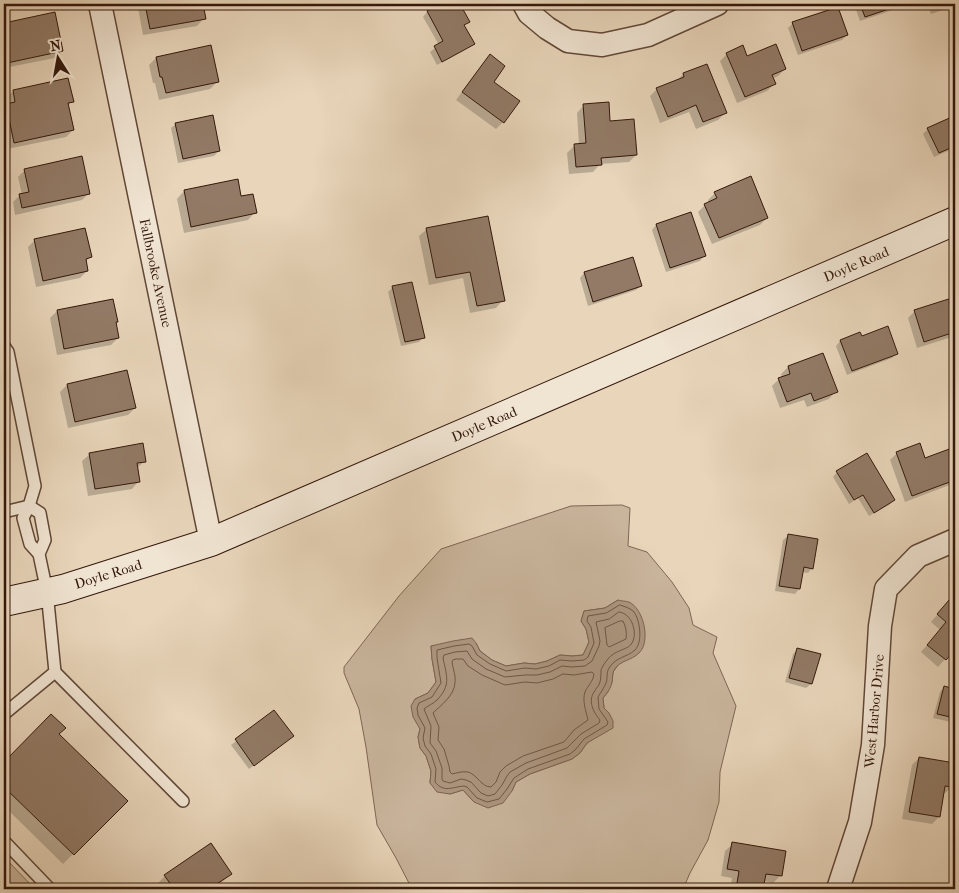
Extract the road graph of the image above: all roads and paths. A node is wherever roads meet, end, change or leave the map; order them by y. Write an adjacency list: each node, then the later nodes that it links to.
1 (100, 4): 9 (street, Fallbrooke Avenue)
2 (524, 4): 3 (street)
3 (717, 4)
4 (955, 221): 9 (main road, Doyle Road)
5 (4, 346): 6 (lane)
6 (29, 506): 7 (lane); 10 (lane); 10 (lane)
7 (4, 512)
8 (955, 540): 18 (street, West Harbor Drive)
9 (211, 542): 11 (main road, Doyle Road)
10 (39, 554): 11 (lane)
11 (47, 592): 12 (main road, Doyle Road); 13 (lane)
12 (4, 602)
13 (55, 672): 14 (lane); 15 (lane)
14 (4, 714)
15 (183, 801)
16 (4, 841): 17 (lane)
17 (50, 889)
18 (838, 889)

